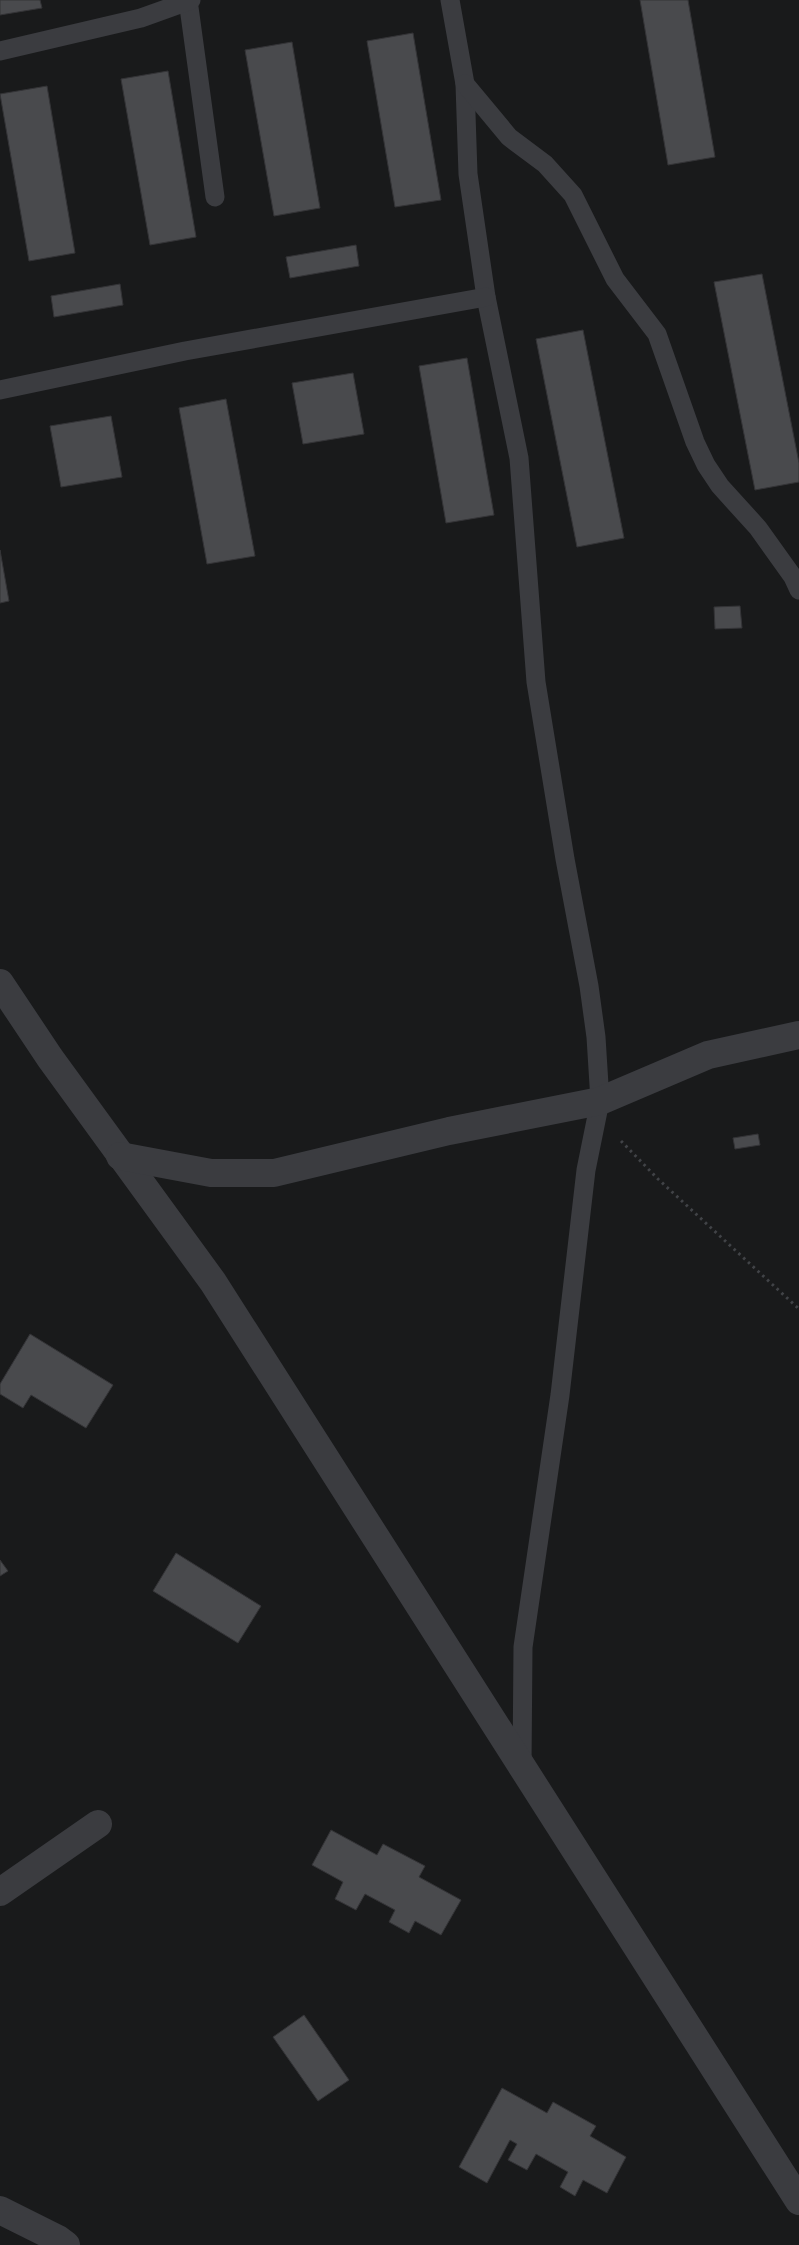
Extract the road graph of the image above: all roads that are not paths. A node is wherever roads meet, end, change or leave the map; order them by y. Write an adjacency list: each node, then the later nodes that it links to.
1 (189, 0): 3 (lane); 5 (lane)
2 (450, 0): 4 (lane)
3 (0, 50)
4 (465, 84): 6 (lane); 8 (lane)
5 (215, 197)
6 (486, 297): 7 (lane); 11 (lane)
7 (0, 390)
8 (799, 590)
9 (0, 983): 12 (street)
10 (799, 1035): 11 (street)
11 (598, 1108): 12 (street); 13 (lane)
12 (120, 1156): 13 (street)
13 (522, 1767): 16 (street)
14 (98, 1824): 15 (street)
15 (0, 1892)
16 (799, 2201)
17 (0, 2210): 18 (street)
18 (66, 2245)

